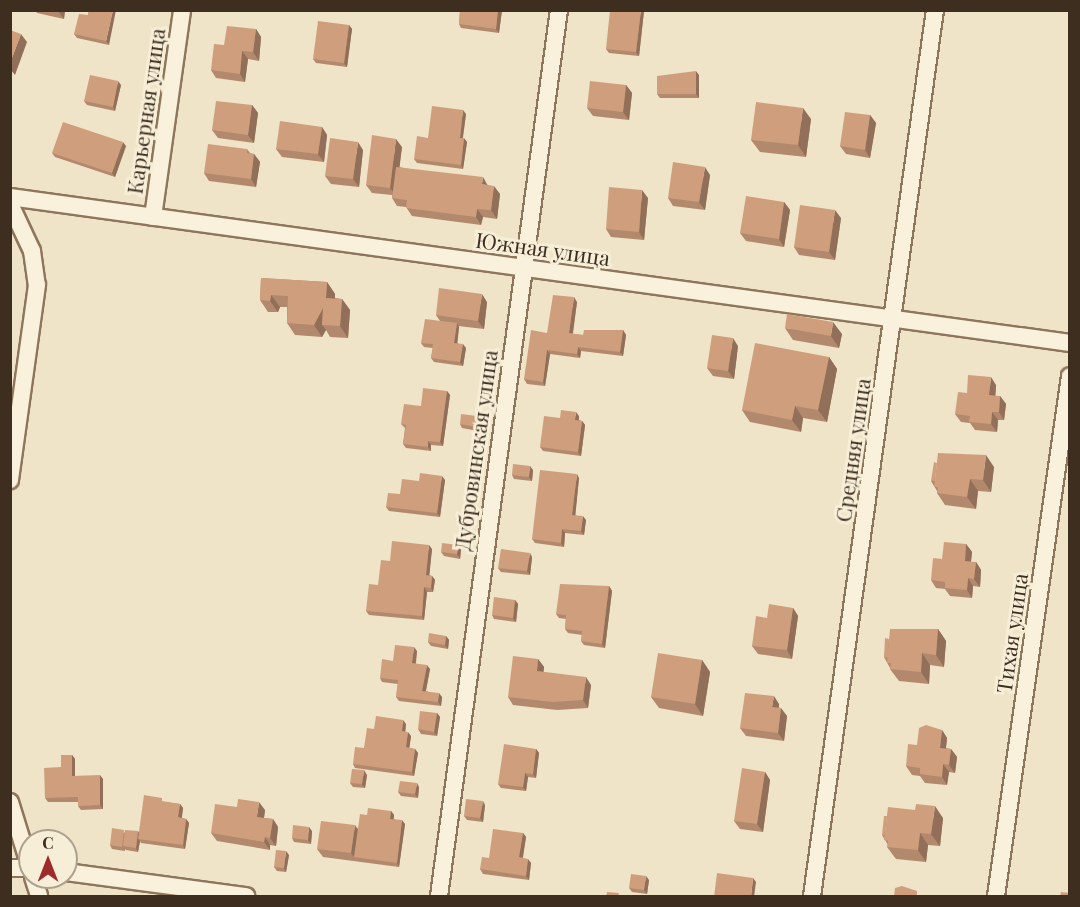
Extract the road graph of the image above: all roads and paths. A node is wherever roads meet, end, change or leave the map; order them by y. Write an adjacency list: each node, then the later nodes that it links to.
1 (182, 10): 6 (street, Карьерная улица)
2 (559, 10): 7 (street, Дубровинская улица)
3 (935, 10): 8 (street, Средняя улица)
4 (10, 197): 6 (street, Южная улица)
5 (10, 204): 11 (street)
6 (153, 217): 7 (street, Южная улица)
7 (523, 268): 8 (street, Южная улица); 16 (street, Дубровинская улица)
8 (893, 318): 9 (street, Южная улица); 17 (street, Средняя улица)
9 (1070, 343)
10 (1070, 376): 18 (street, Тихая улица)
11 (10, 480)
12 (10, 802): 13 (street)
13 (14, 827)
14 (78, 874): 15 (street)
15 (246, 897)
16 (439, 897)
17 (812, 897)
18 (996, 897)

